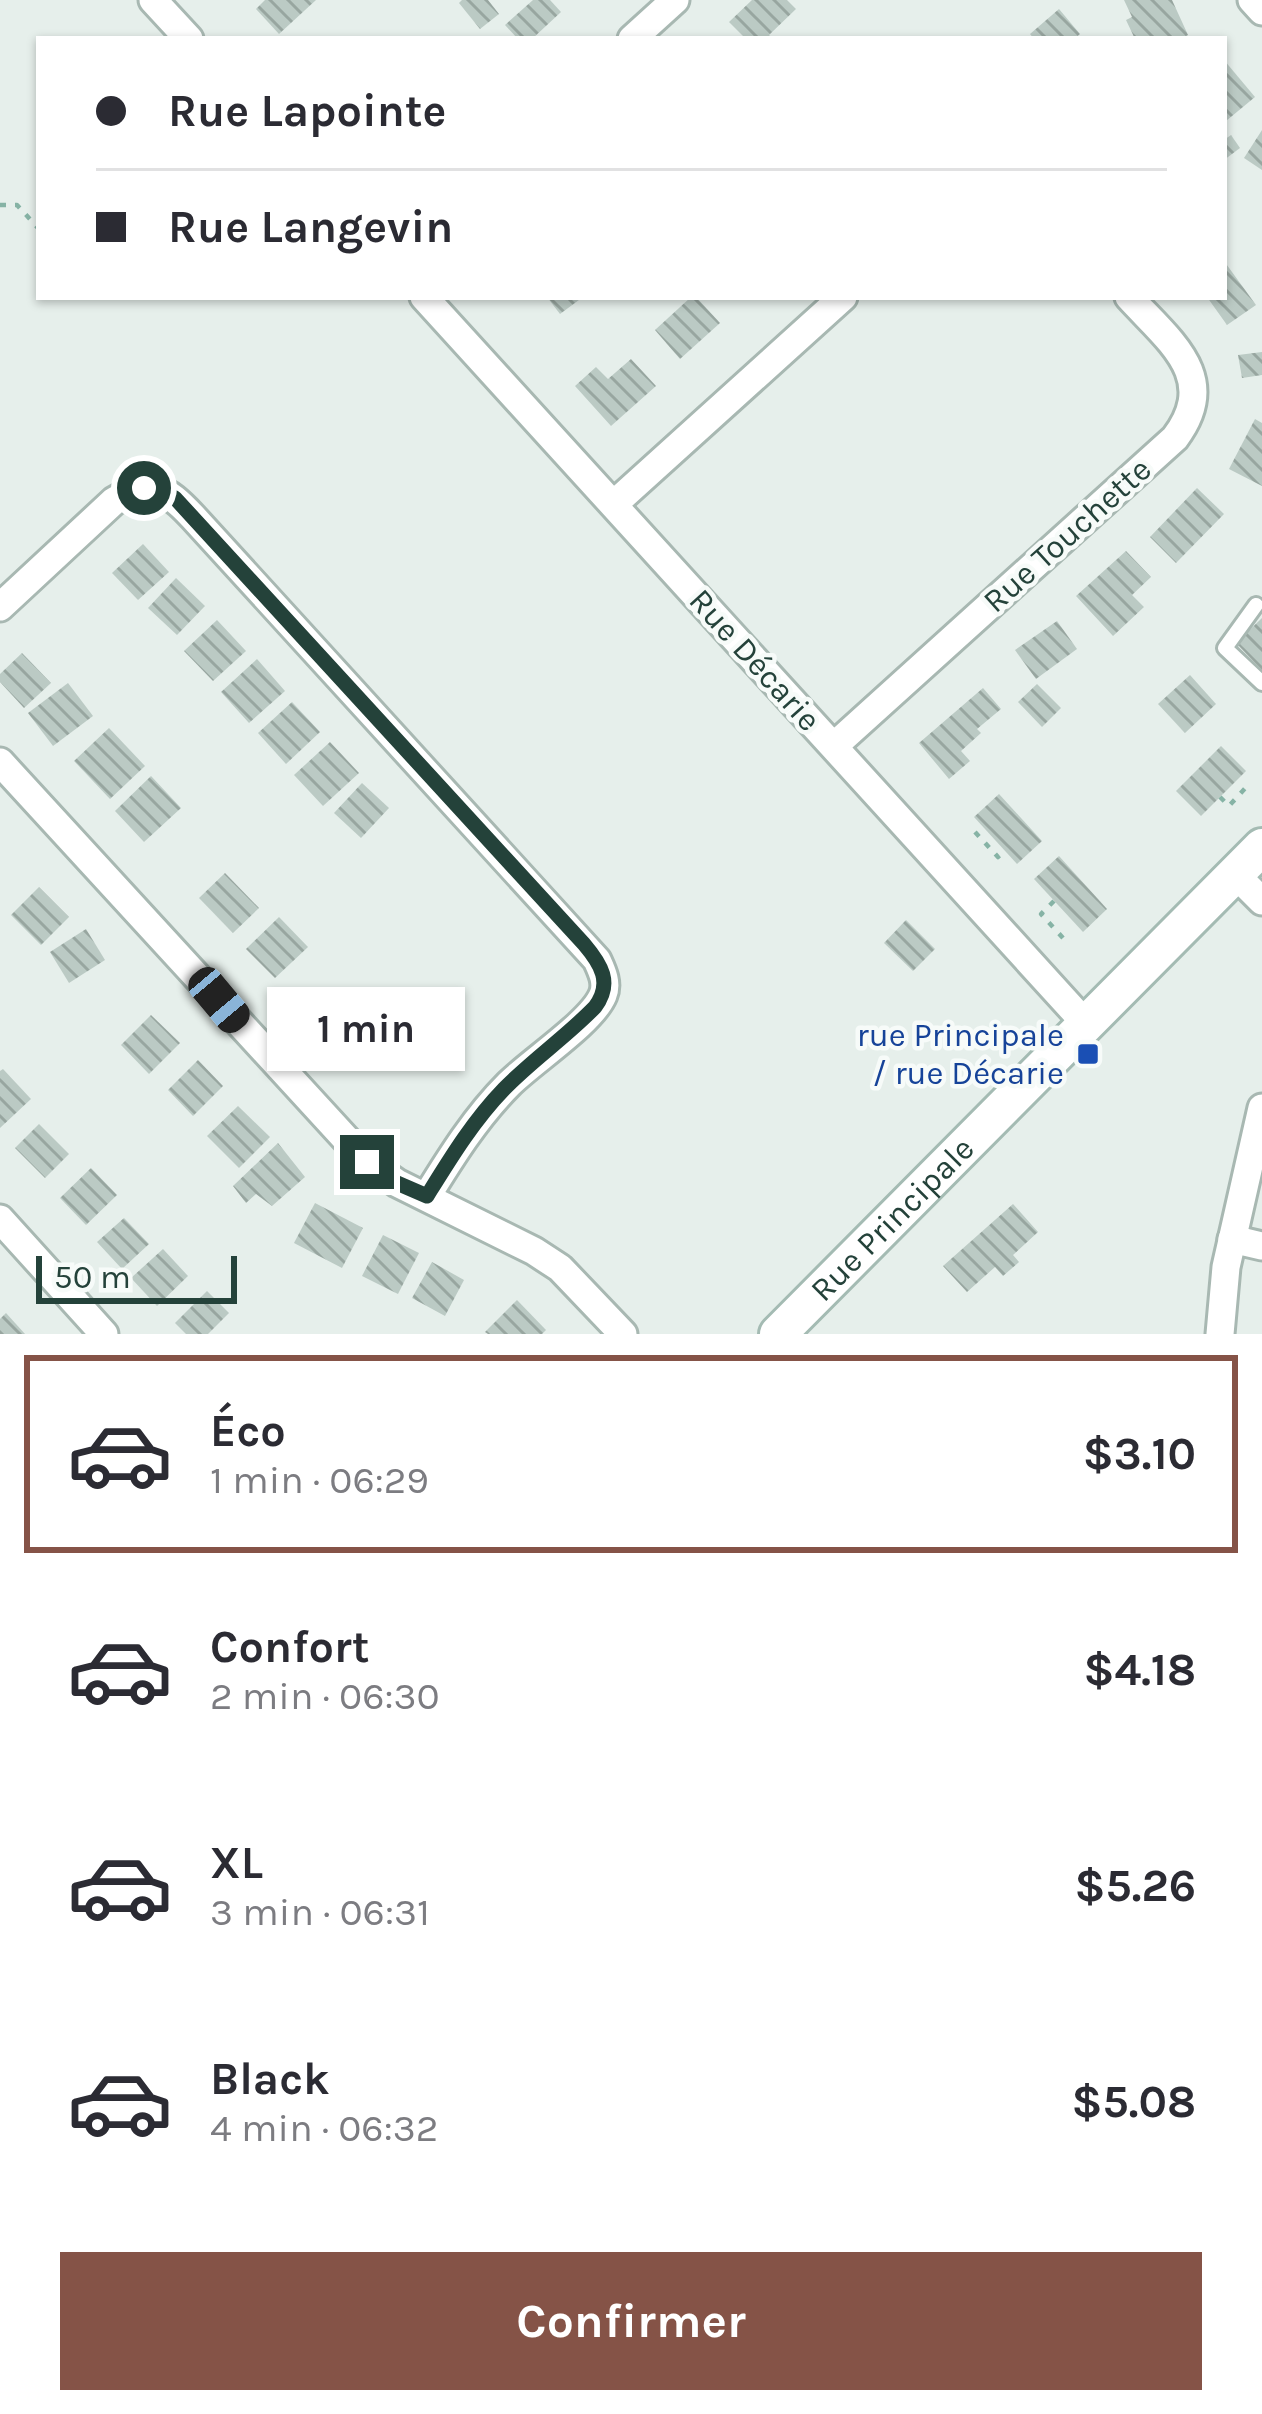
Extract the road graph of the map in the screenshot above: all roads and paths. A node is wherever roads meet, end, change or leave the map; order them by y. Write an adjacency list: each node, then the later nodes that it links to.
1 (675, 0): 6 (street)
2 (1252, 0): 4 (street)
3 (166, 5): 5 (street)
4 (1262, 11)
5 (187, 36)
6 (635, 36)
7 (0, 205): 8 (path)
8 (36, 226)
9 (427, 300): 12 (street, Rue Décarie)
10 (840, 300): 12 (street)
11 (1132, 300): 16 (street, Rue Touchette)
12 (614, 504): 16 (street, Rue Décarie)
13 (1256, 605): 15 (lane)
14 (0, 607): 29 (street)
15 (1262, 683)
16 (834, 746): 27 (street, Rue Décarie)
17 (0, 762): 29 (street)
18 (1250, 783): 19 (path)
19 (1220, 797)
20 (975, 832): 22 (path)
21 (1262, 847): 23 (street, Rue Principale)
22 (1005, 850)
23 (1235, 874): 25 (street); 27 (street, Rue Principale)
24 (1054, 901): 26 (path)
25 (1262, 901)
26 (1063, 938)
27 (1086, 1024): 35 (street, Rue Principale)
28 (1262, 1108): 31 (street)
29 (427, 1196): 34 (street)
30 (0, 1220): 33 (street)
31 (1232, 1239): 32 (street); 36 (street)
32 (1262, 1246)
33 (104, 1334)
34 (623, 1334)
35 (778, 1334)
36 (1220, 1334)

